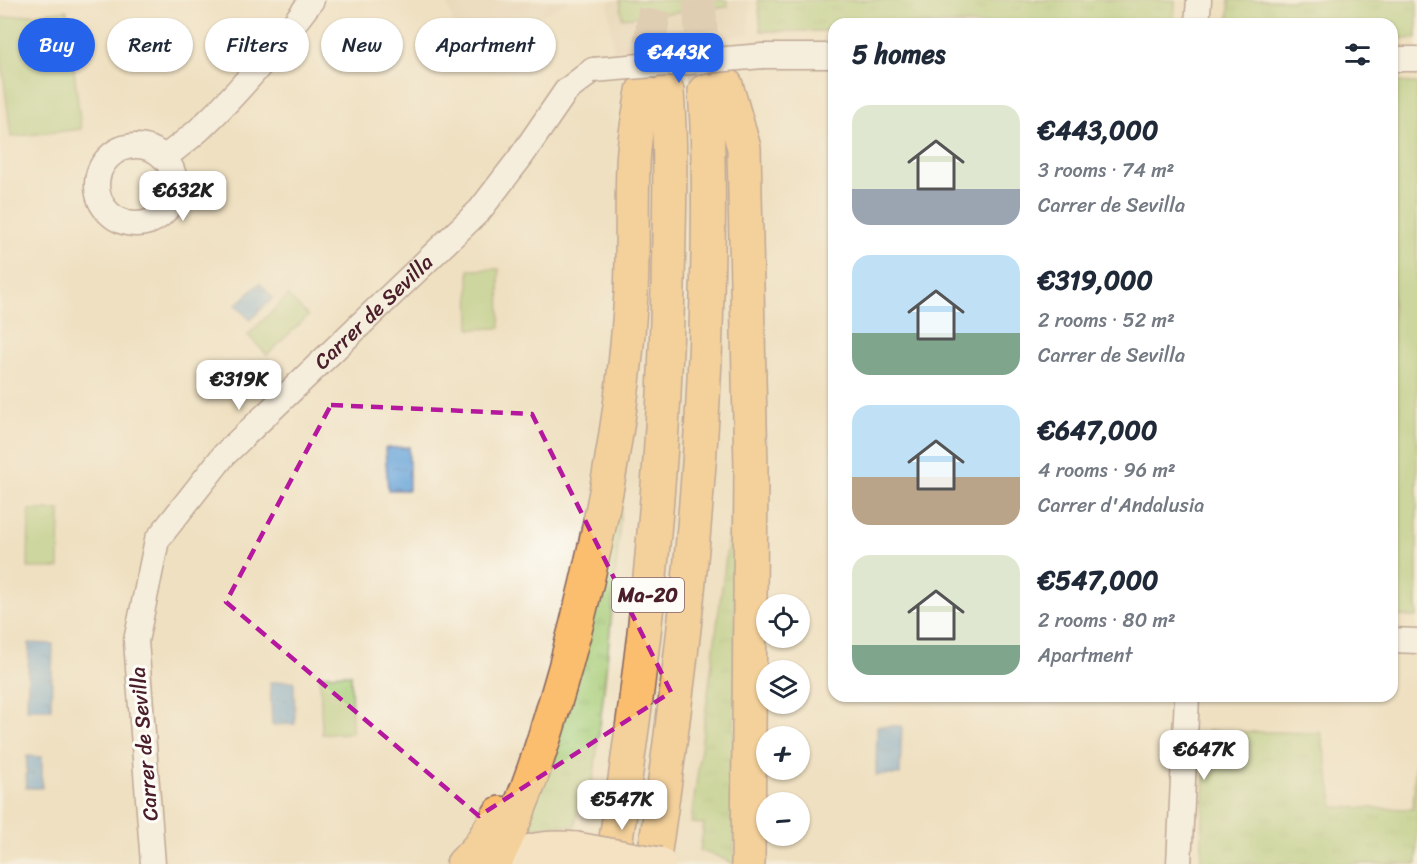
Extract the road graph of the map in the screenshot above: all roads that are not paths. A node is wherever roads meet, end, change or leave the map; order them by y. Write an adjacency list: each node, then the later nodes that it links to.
1 (312, 0): 7 (street)
2 (1198, 0): 3 (street)
3 (1197, 18)
4 (828, 56): 13 (street, Carrer de Sevilla, bridge)
5 (1398, 59): 6 (street)
6 (1417, 59)
7 (165, 157)
8 (1398, 640): 9 (street)
9 (1417, 641)
10 (570, 649): 14 (highway); 15 (highway); 17 (highway, Ma-20)
11 (1188, 702): 22 (street)
12 (748, 732): 18 (highway, Ma-20); 20 (highway); 21 (street)
13 (153, 864)
14 (463, 864)
15 (494, 864)
16 (501, 864): 19 (street, bridge)
17 (612, 864)
18 (652, 864)
19 (658, 864)
20 (748, 864)
21 (767, 864)
22 (1179, 864)

